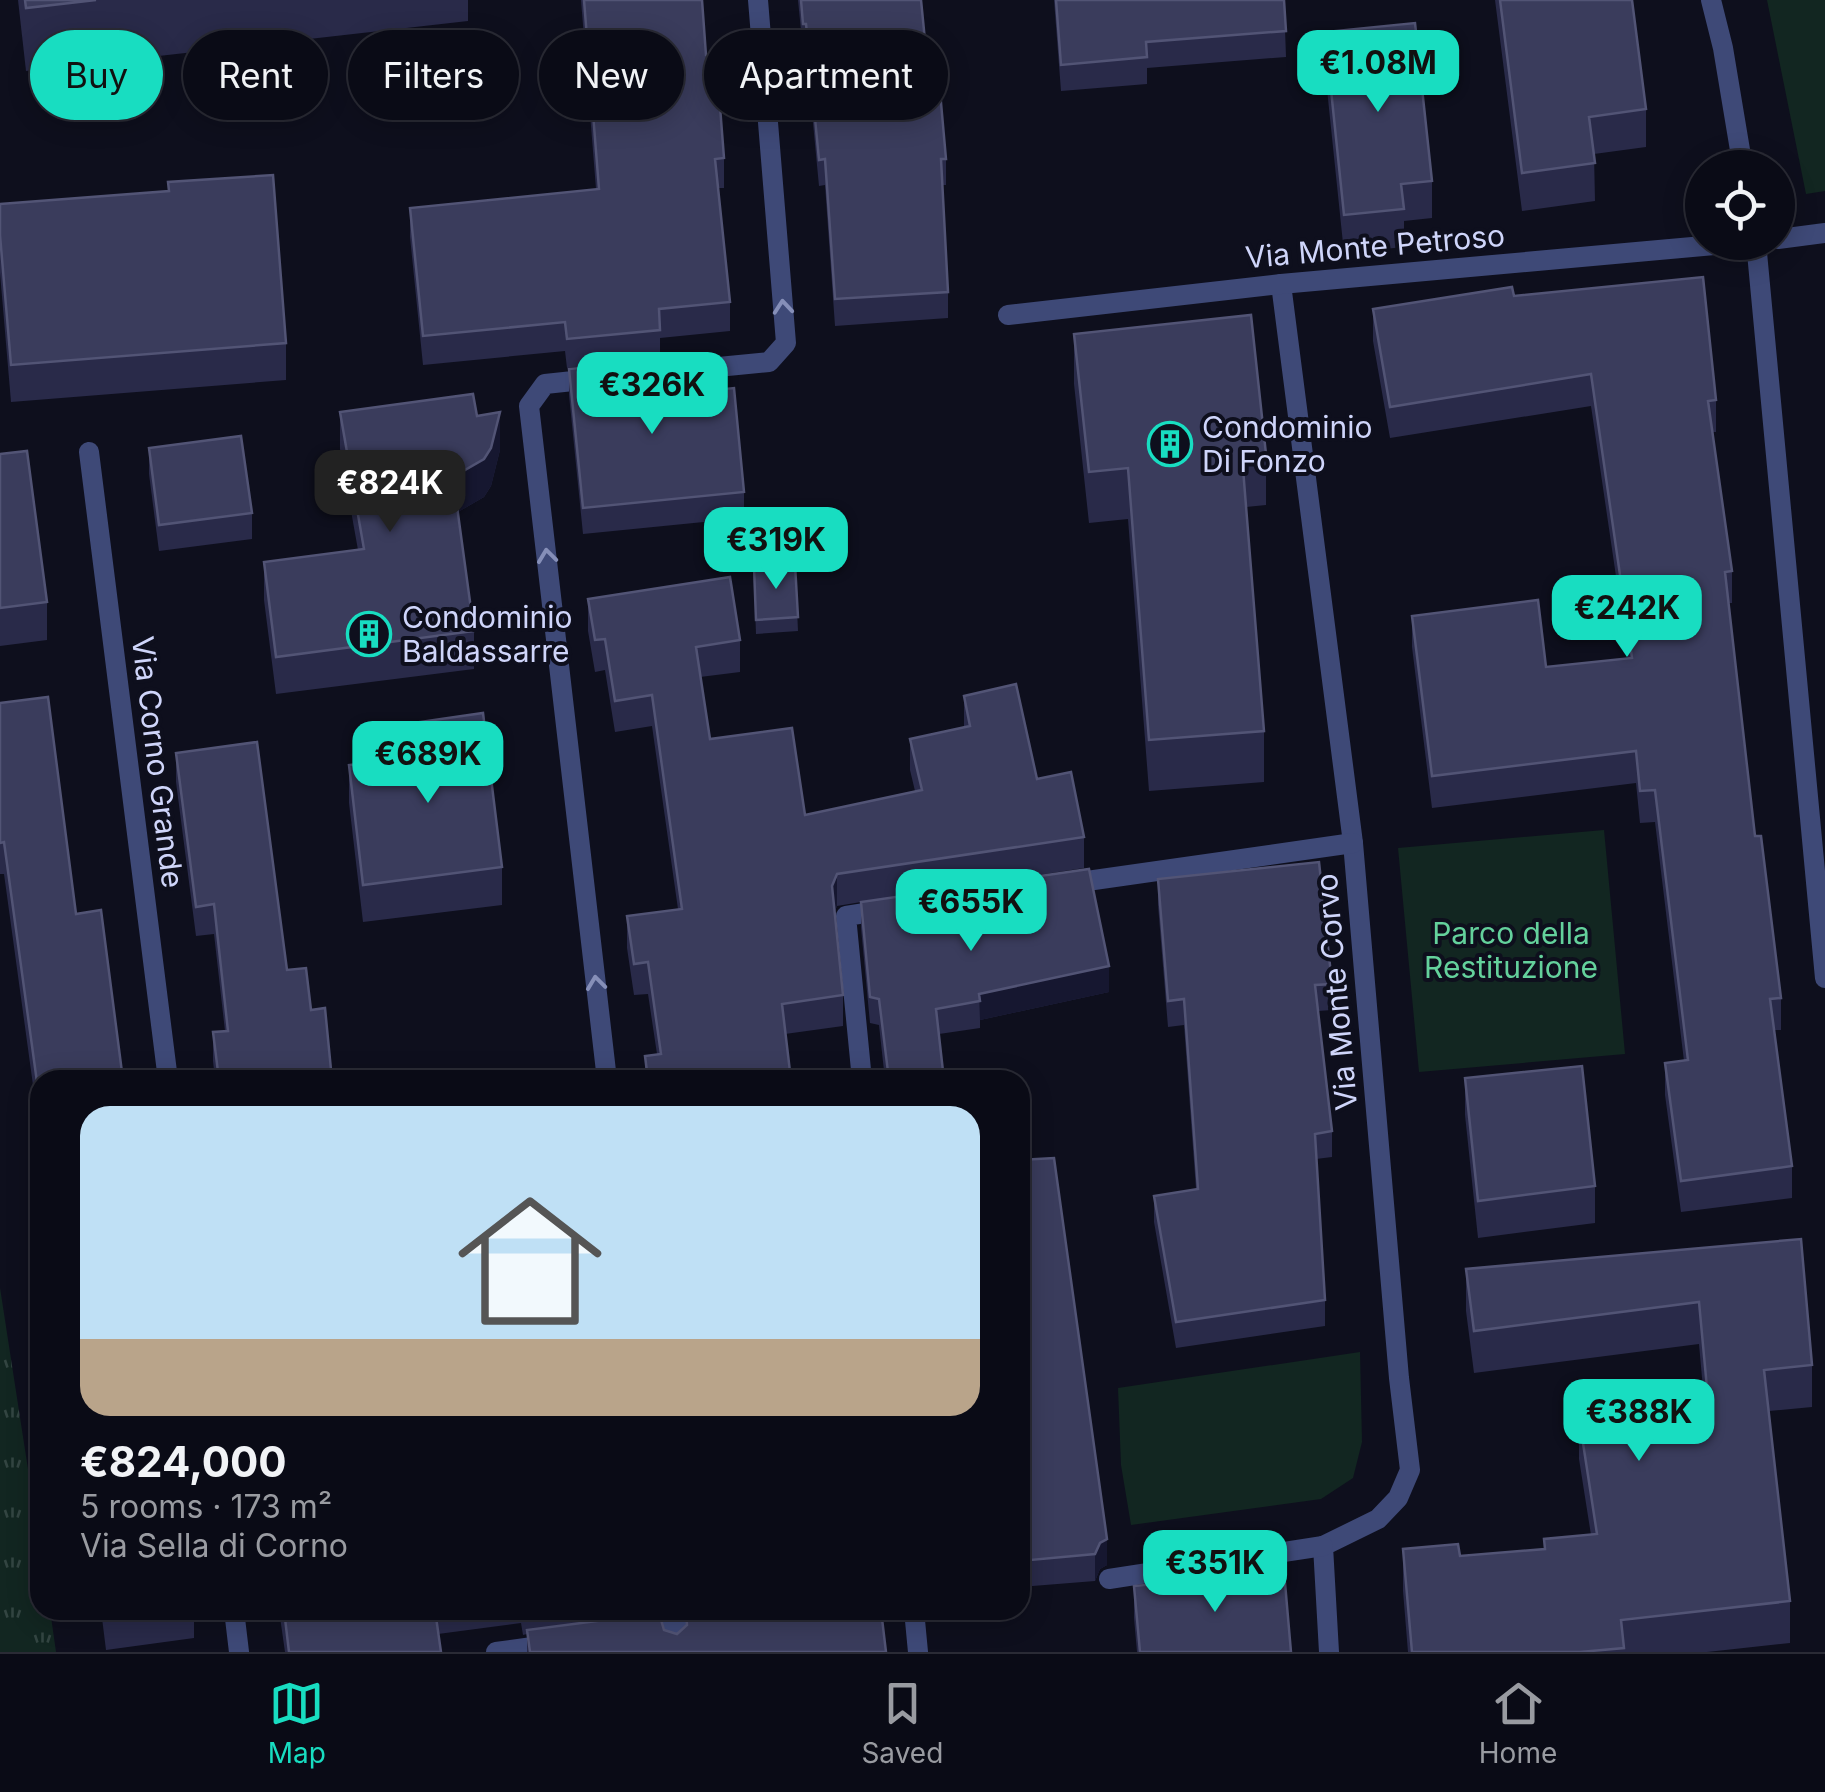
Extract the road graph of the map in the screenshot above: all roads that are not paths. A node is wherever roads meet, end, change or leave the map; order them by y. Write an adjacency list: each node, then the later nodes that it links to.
1 (758, 0): 16 (street, one-way to 1)
2 (1711, 0): 3 (street)
3 (1740, 150)
4 (1825, 233): 5 (street)
5 (1795, 237)
6 (1685, 248): 8 (street, Via Monte Petroso)
7 (1754, 260): 14 (street, Via Monte Petroso)
8 (1281, 284): 9 (street, Via Monte Petroso); 11 (street, Via Monte Corvo)
9 (1008, 315)
10 (89, 452): 15 (street, Via Corno Grande)
11 (1353, 843): 12 (street); 18 (street, Via Monte Corvo)
12 (1041, 888)
13 (905, 908): 17 (street)
14 (1825, 978)
15 (167, 1070)
16 (606, 1070)
17 (861, 1070)
18 (1323, 1546): 19 (street, Via Monte Corvo); 30 (street)
19 (1109, 1580)
20 (235, 1620): 26 (street)
21 (662, 1620): 24 (street)
22 (669, 1620): 28 (street)
23 (915, 1620): 29 (street)
24 (612, 1635)
25 (574, 1640): 27 (street)
26 (240, 1652)
27 (496, 1652)
28 (674, 1652)
29 (918, 1652)
30 (1329, 1652)

